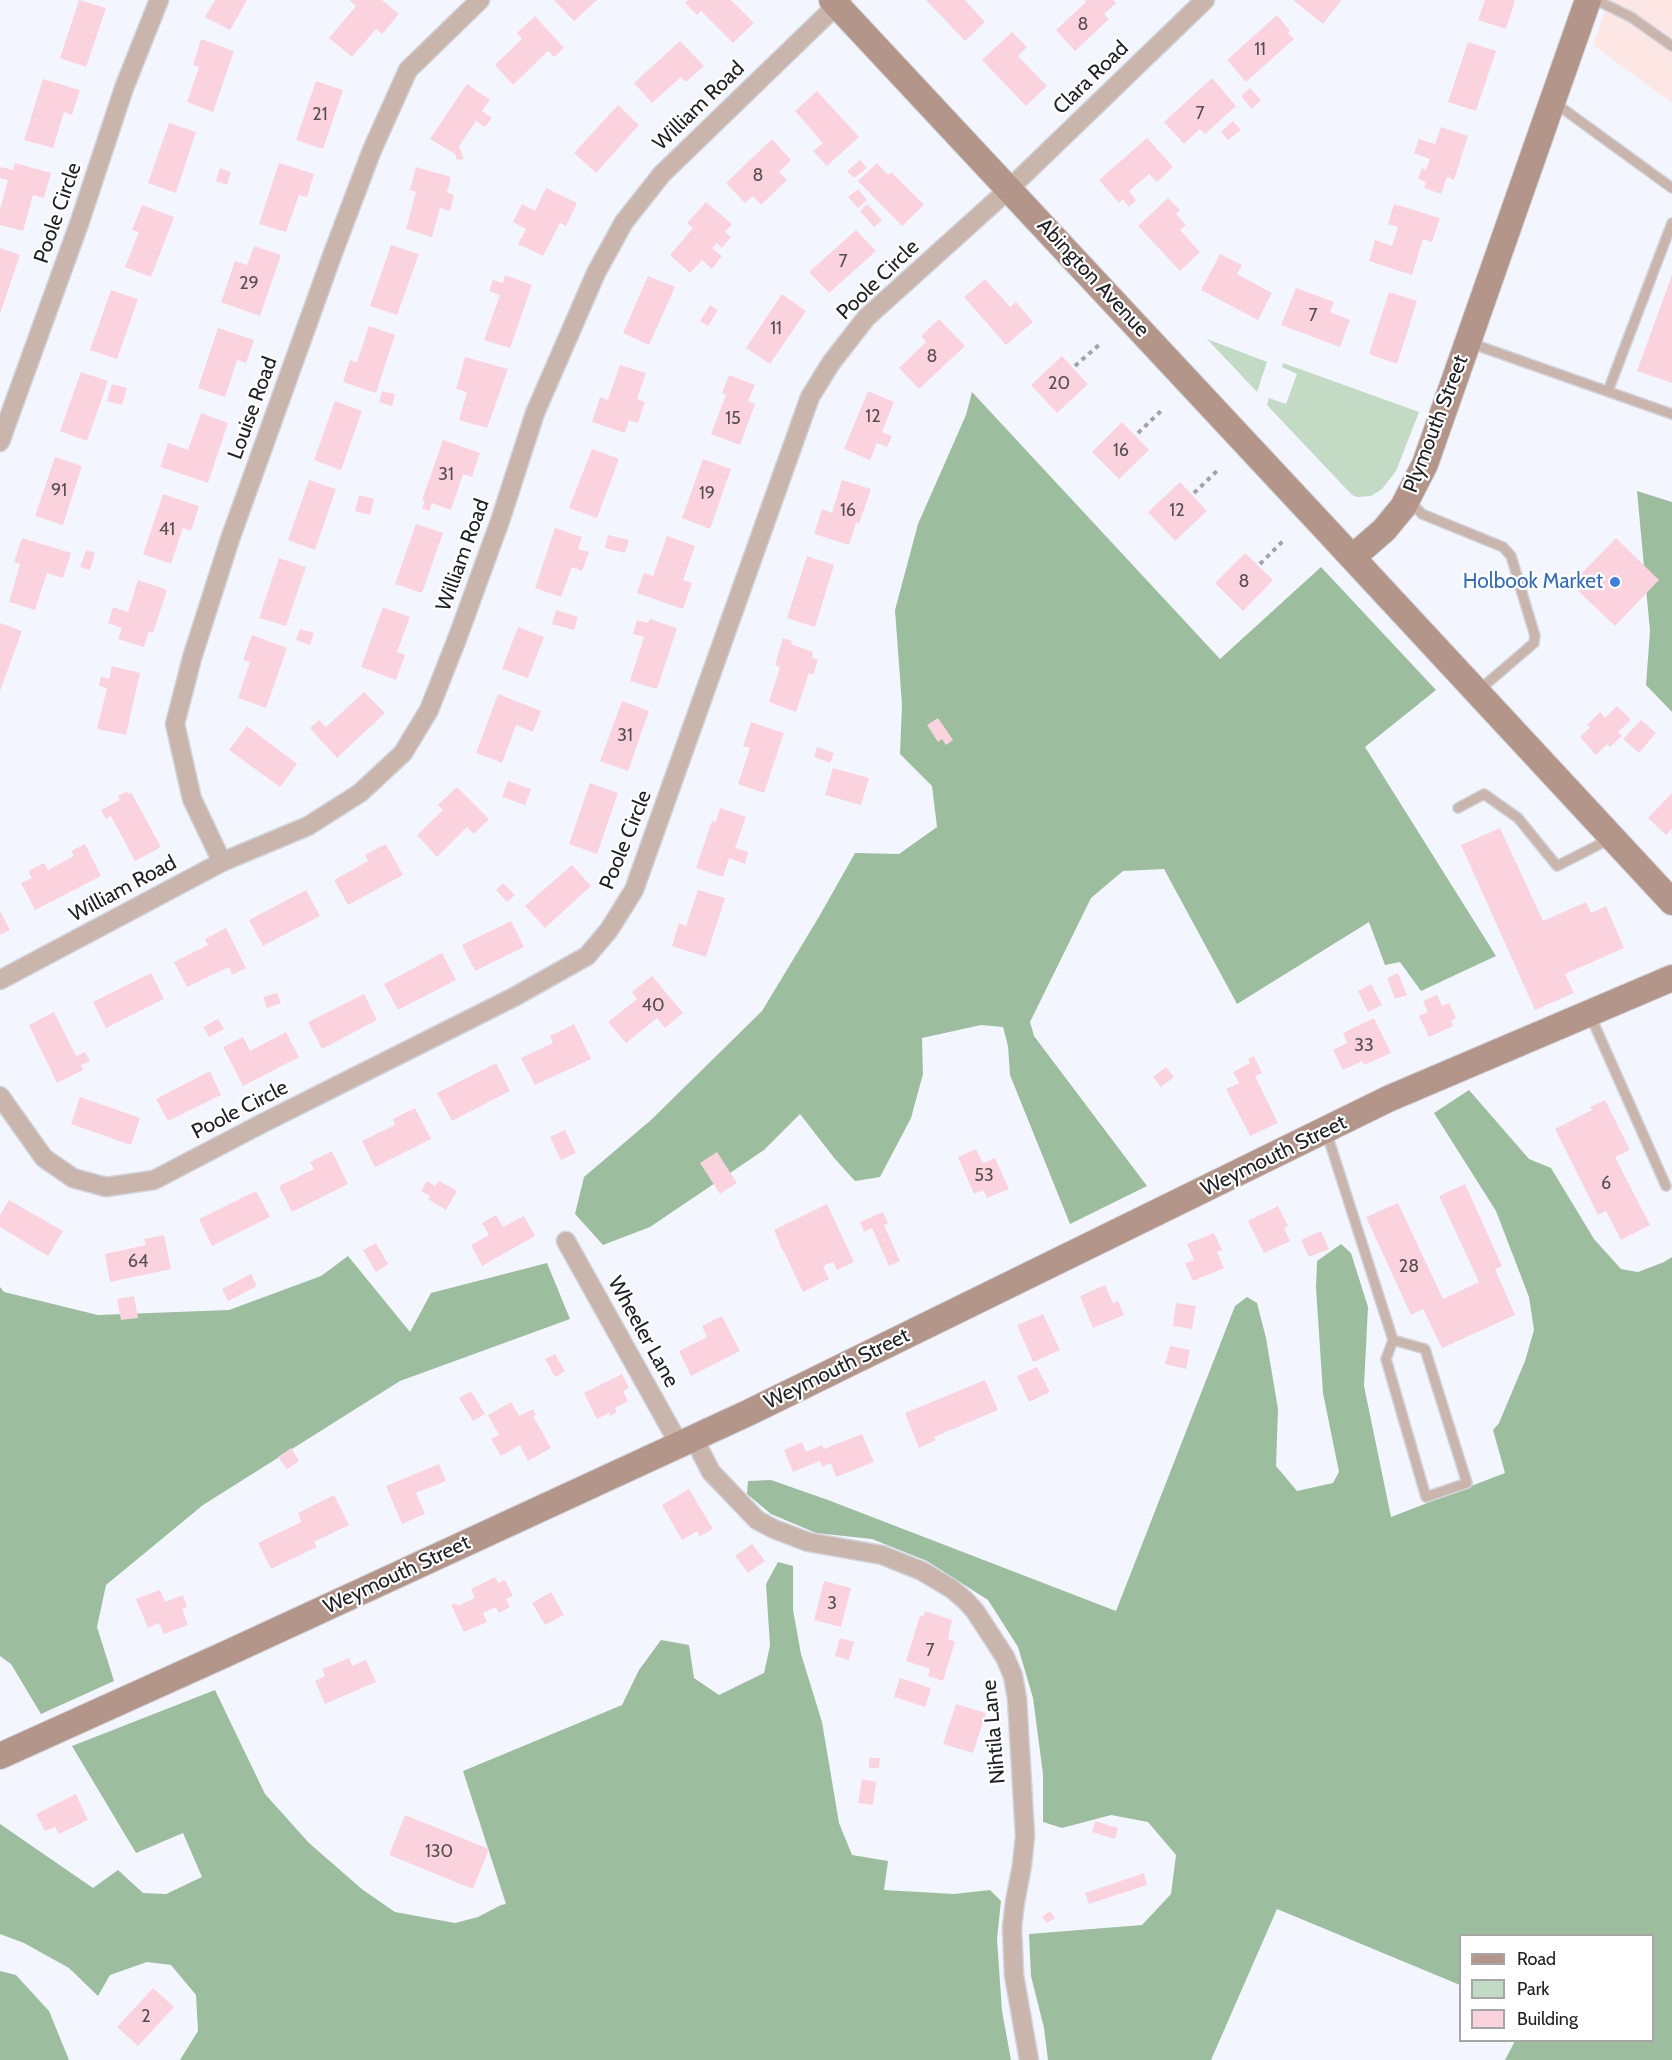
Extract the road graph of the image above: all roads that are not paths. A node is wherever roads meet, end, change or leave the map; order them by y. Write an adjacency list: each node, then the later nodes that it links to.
1 (159, 0): 15 (street, Poole Circle)
2 (480, 0): 21 (street, Louise Road)
3 (1205, 0): 10 (street, Clara Road)
4 (1588, 0): 8 (main road, Plymouth Street)
5 (1596, 0): 7 (lane)
6 (837, 2): 10 (main road, Abington Avenue); 21 (street, William Road)
7 (1672, 46)
8 (1553, 101): 9 (lane); 12 (main road, Plymouth Street)
9 (1672, 188)
10 (1009, 189): 17 (main road, Abington Avenue); 26 (street, Poole Circle)
11 (1672, 223): 13 (lane)
12 (1468, 342): 13 (lane); 16 (main road, Plymouth Street)
13 (1608, 391): 14 (lane)
14 (1672, 414)
15 (0, 442)
16 (1408, 499): 17 (main road, Plymouth Street); 18 (lane)
17 (1353, 557): 18 (main road)
18 (1477, 692): 20 (main road)
19 (1458, 808): 20 (lane)
20 (1612, 838): 22 (main road)
21 (222, 862): 23 (street, William Road)
22 (1672, 902)
23 (0, 980)
24 (1670, 983): 25 (main road, Weymouth Street)
25 (1589, 1012): 27 (main road, Weymouth Street); 28 (lane)
26 (0, 1096)
27 (1326, 1131): 30 (lane); 31 (main road, Weymouth Street)
28 (1666, 1185)
29 (566, 1241): 31 (street, Wheeler Lane)
30 (1393, 1340): 30 (lane)
31 (686, 1441): 32 (main road, Weymouth Street); 33 (street, Nihtila Lane)
32 (0, 1756)
33 (1029, 2060)

